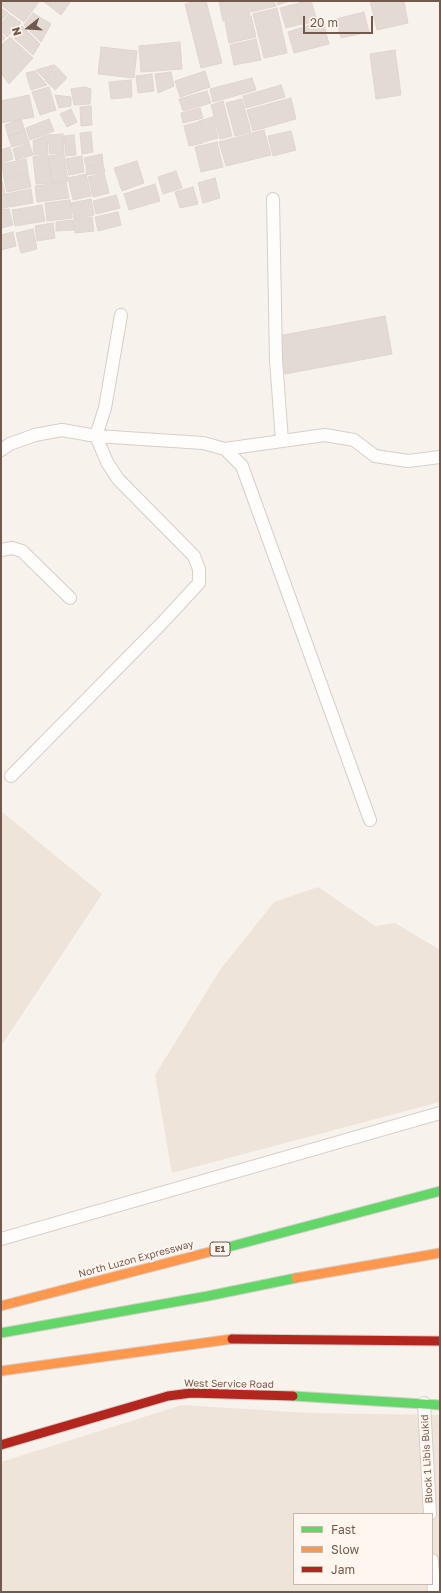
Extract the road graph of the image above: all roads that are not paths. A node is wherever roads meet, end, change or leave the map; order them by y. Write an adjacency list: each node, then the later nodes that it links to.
1 (273, 199): 4 (lane)
2 (121, 315): 3 (lane)
3 (96, 436): 5 (lane); 6 (lane); 10 (lane)
4 (282, 441): 5 (lane); 7 (lane)
5 (225, 449): 11 (lane)
6 (1, 450)
7 (440, 457)
8 (1, 550): 9 (lane)
9 (70, 598)
10 (11, 776)
11 (370, 820)
12 (440, 1113): 14 (lane)
13 (440, 1191): 16 (main road, North Luzon Expressway / E1)
14 (1, 1239)
15 (440, 1253): 17 (main road)
16 (1, 1306)
17 (1, 1333)
18 (440, 1342): 19 (main road)
19 (1, 1371)
20 (424, 1403): 21 (main road, West Service Road); 22 (main road, West Service Road); 23 (lane, Block 1 Libis Bukid)
21 (440, 1404)
22 (1, 1445)
23 (430, 1513)
24 (433, 1576): 25 (lane)
25 (434, 1592)

